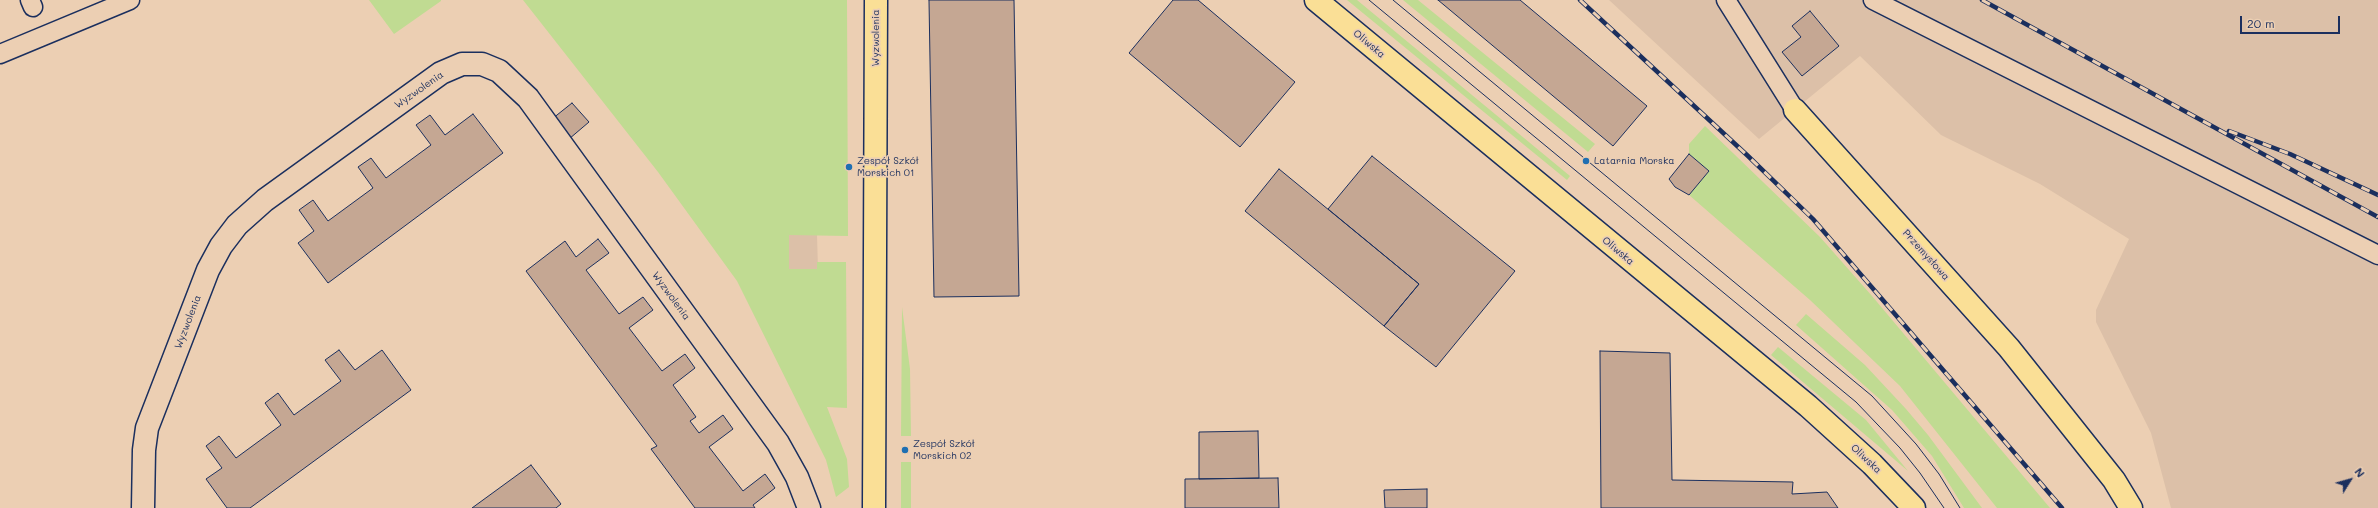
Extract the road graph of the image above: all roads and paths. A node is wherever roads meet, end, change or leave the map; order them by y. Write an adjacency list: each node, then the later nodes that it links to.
1 (130, 0): 6 (lane)
2 (876, 0): 11 (main road, Wyzwolenia)
3 (1316, 0): 12 (main road, Oliwska)
4 (1726, 0): 7 (lane, Przemysłowa)
5 (1873, 0): 8 (lane)
6 (0, 54)
7 (1795, 110): 13 (main road, Przemysłowa)
8 (2378, 255)
9 (143, 508): 10 (street, Wyzwolenia)
10 (809, 508)
11 (874, 508)
12 (1914, 508)
13 (2130, 508)

